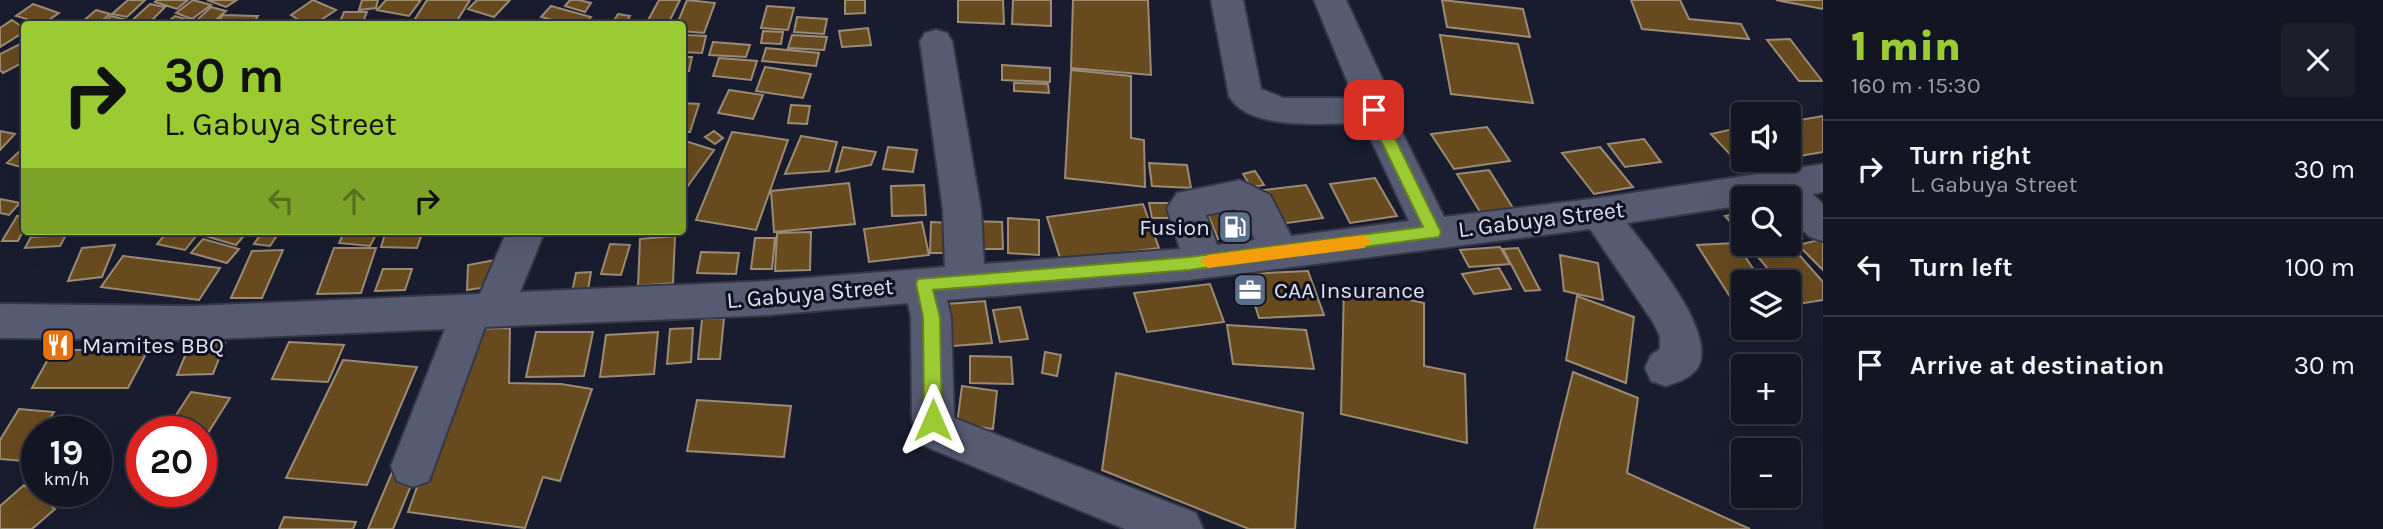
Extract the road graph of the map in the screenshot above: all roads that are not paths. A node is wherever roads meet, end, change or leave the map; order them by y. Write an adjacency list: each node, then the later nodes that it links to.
1 (1227, 0): 4 (street)
2 (1330, 0): 4 (street)
3 (936, 41): 13 (street)
4 (1374, 110): 9 (street)
5 (1823, 178): 6 (street, L. Gabuya Street)
6 (1778, 185): 7 (street, L. Gabuya Street); 8 (street)
7 (1599, 213): 9 (street, L. Gabuya Street); 17 (street)
8 (1823, 226)
9 (1433, 232): 11 (street, L. Gabuya Street)
10 (524, 235): 15 (street)
11 (1280, 253): 12 (street, L. Gabuya Street); 12 (street)
12 (1203, 262): 13 (street, L. Gabuya Street)
13 (965, 281): 14 (street, L. Gabuya Street)
14 (924, 284): 15 (street, L. Gabuya Street); 19 (street)
15 (481, 311): 16 (street, L. Gabuya Street); 18 (street)
16 (0, 321)
17 (1666, 368)
18 (413, 466)
19 (1180, 529)

